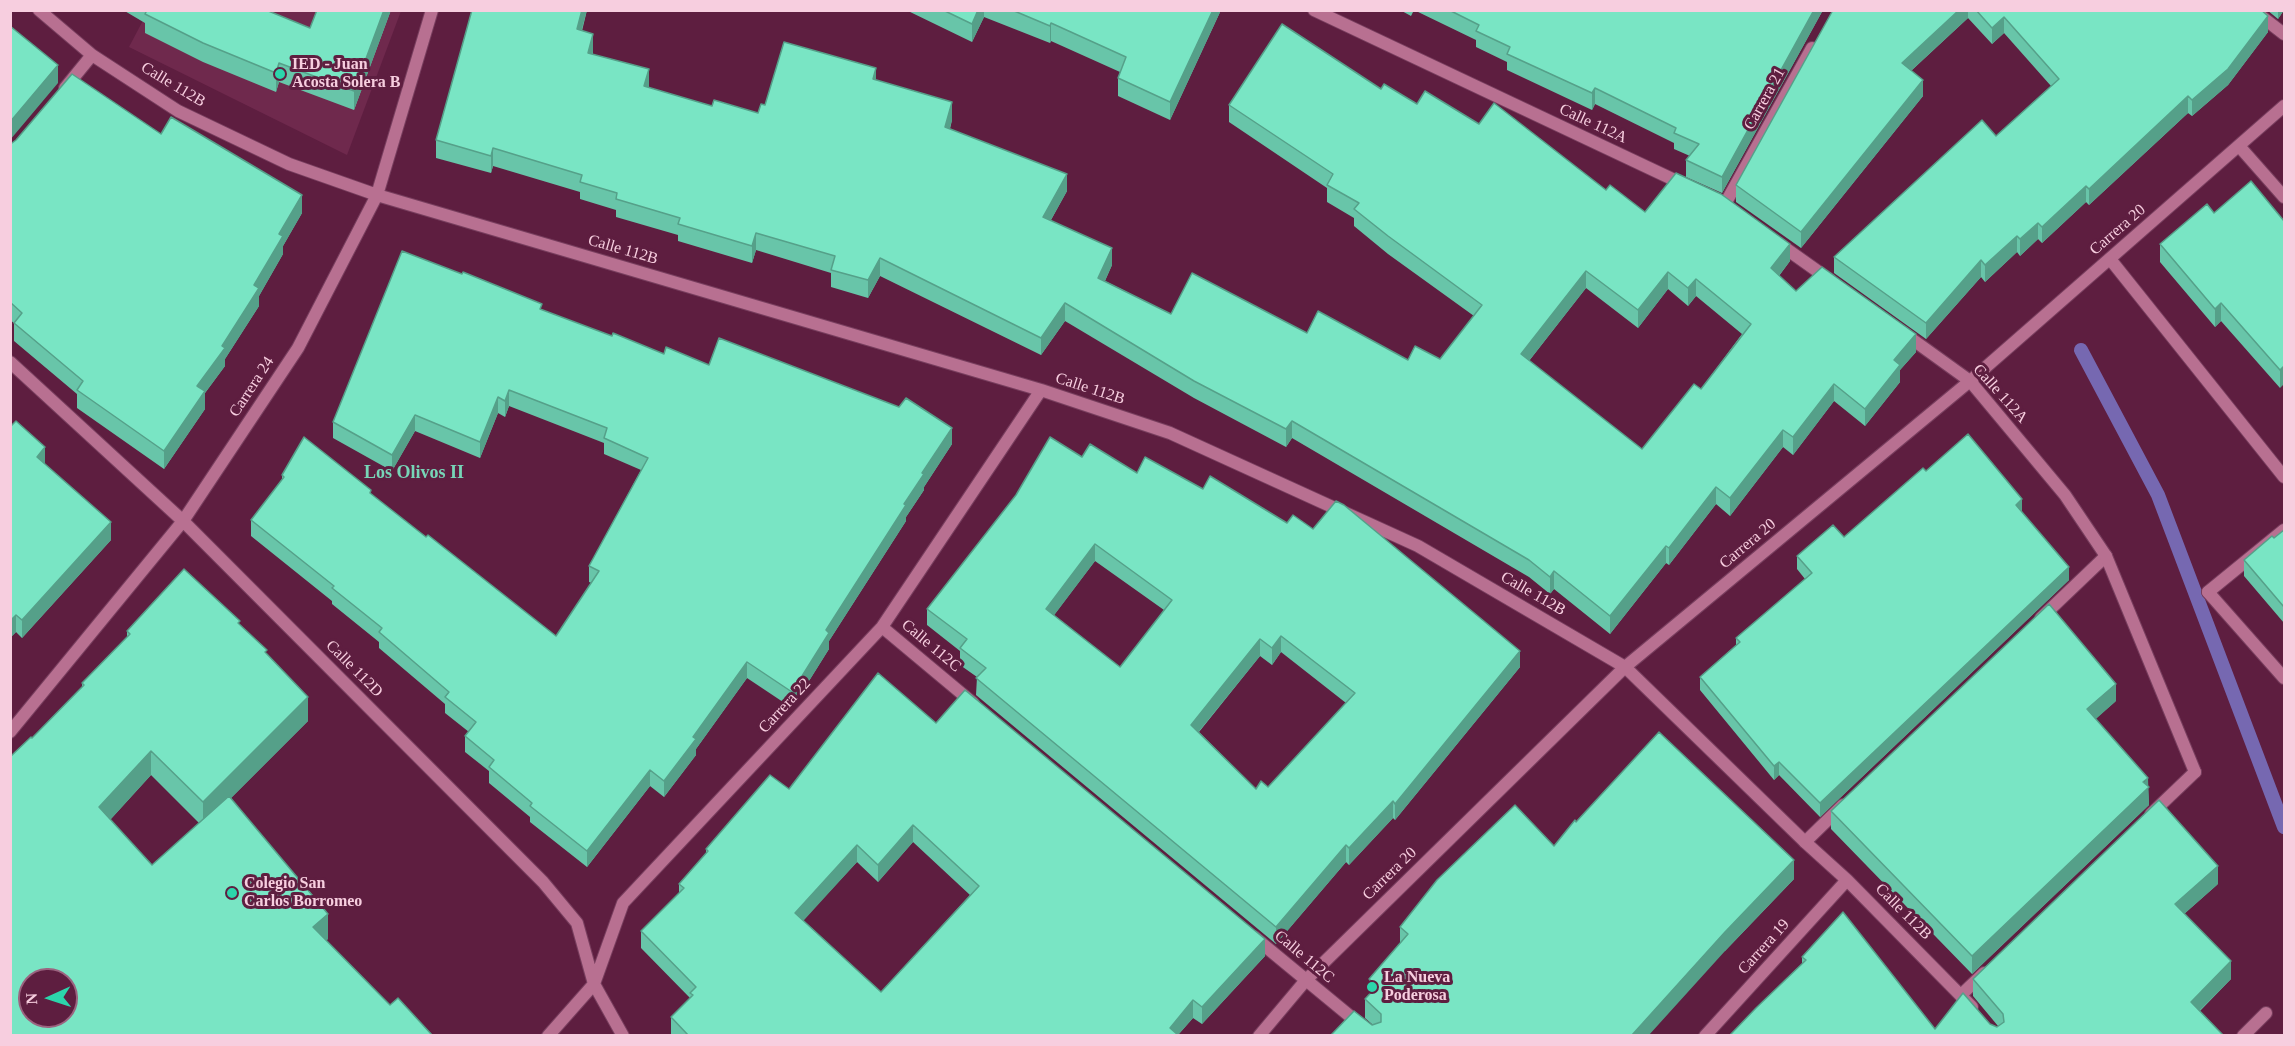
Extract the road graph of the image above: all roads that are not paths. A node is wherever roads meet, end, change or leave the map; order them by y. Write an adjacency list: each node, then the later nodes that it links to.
1 (39, 10): 7 (street, Calle 112B)
2 (432, 10): 12 (street, Carrera 24)
3 (1314, 10): 11 (street, Calle 112A)
4 (2253, 10): 6 (street)
5 (1821, 33): 14 (street, Carrera 21)
6 (2284, 34)
7 (92, 55): 8 (street); 12 (street, Calle 112B)
8 (55, 99)
9 (2284, 106): 10 (street, Carrera 20)
10 (2239, 146): 13 (street); 16 (street, Carrera 20)
11 (1692, 189)
12 (377, 195): 21 (street, Calle 112B); 23 (street, Carrera 24)
13 (2284, 197)
14 (1724, 205)
15 (1772, 238): 17 (street)
16 (2110, 259): 20 (street, Carrera 20); 22 (street)
17 (1838, 286)
18 (1894, 327): 20 (street, Calle 112A)
19 (10, 362): 23 (street, Calle 112D)
20 (1970, 381): 25 (street, Calle 112A); 28 (street, Carrera 20)
21 (1041, 390): 26 (street, Carrera 22); 28 (street, Calle 112B)
22 (2284, 477)
23 (183, 521): 31 (street, Carrera 24); 39 (street, Calle 112D)
24 (2284, 530): 29 (street)
25 (2106, 556): 27 (street); 33 (street, Calle 112A)
26 (882, 627): 30 (street, Calle 112C); 39 (street, Carrera 22)
27 (2029, 629)
28 (1625, 667): 34 (street, Calle 112B); 38 (street, Carrera 20)
29 (2284, 678)
30 (984, 711)
31 (10, 732)
32 (1856, 793): 34 (street)
33 (2143, 822)
34 (1804, 842): 35 (street, Calle 112B)
35 (1847, 880): 40 (street, Calle 112B); 47 (street, Carrera 19)
36 (1241, 927): 38 (street, Calle 112C)
37 (1996, 962): 40 (street)
38 (1306, 981): 45 (street, Carrera 20); 46 (street, Calle 112C)
39 (594, 984): 43 (street, Carrera 22); 44 (street, Calle 112D)
40 (1961, 995): 42 (street, Calle 112B)
41 (2266, 1013): 48 (street)
42 (1982, 1019)
43 (548, 1035)
44 (623, 1035)
45 (1259, 1035)
46 (1374, 1035)
47 (1705, 1035)
48 (2243, 1035)

